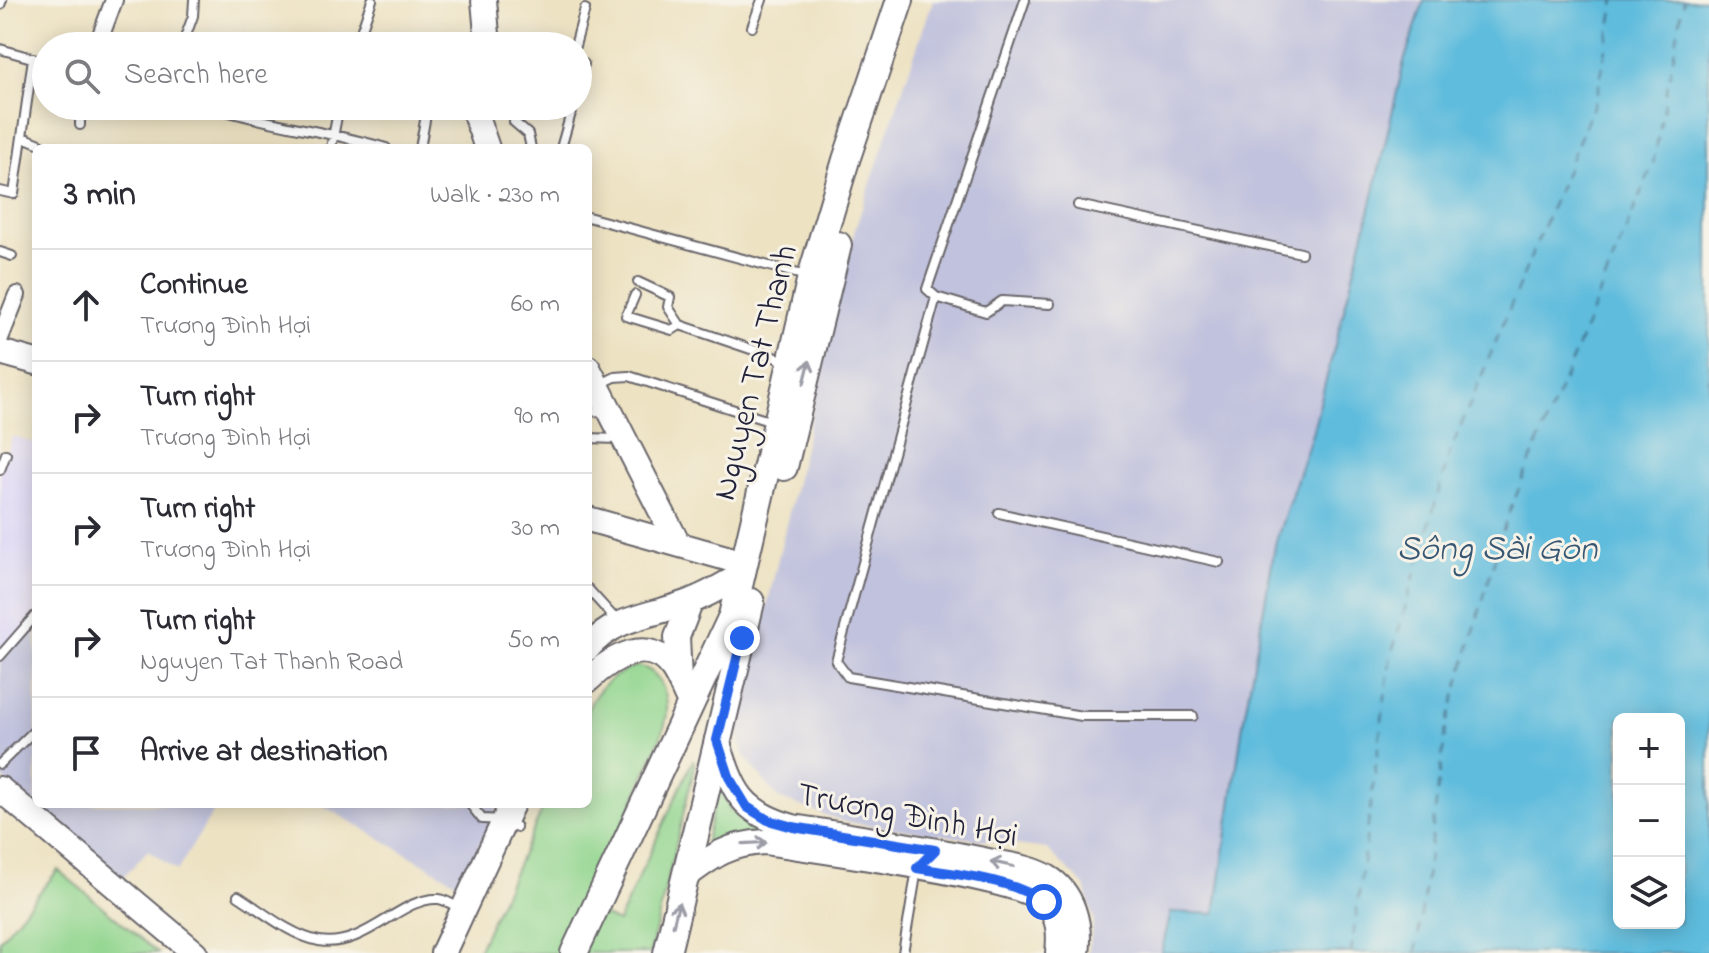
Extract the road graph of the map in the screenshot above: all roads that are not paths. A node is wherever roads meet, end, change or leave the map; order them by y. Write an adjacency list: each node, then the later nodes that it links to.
1 (114, 0): 11 (street)
2 (194, 0): 12 (lane)
3 (372, 0): 13 (lane)
4 (484, 0): 14 (main road)
5 (762, 0): 10 (lane)
6 (900, 0): 42 (main road, Nguyen Tat Thanh)
7 (919, 0): 69 (main road, one-way to 7)
8 (1025, 0): 46 (lane)
9 (585, 9): 15 (lane)
10 (752, 27)
11 (102, 32)
12 (187, 32)
13 (361, 32)
14 (493, 32)
15 (579, 32)
16 (0, 49): 17 (lane)
17 (32, 58)
18 (32, 66): 28 (lane)
19 (80, 120): 26 (lane)
20 (278, 120): 27 (lane)
21 (337, 120): 27 (lane)
22 (425, 120): 32 (lane)
23 (477, 120): 33 (main road)
24 (569, 120): 35 (lane)
25 (514, 122): 34 (lane)
26 (80, 125)
27 (335, 133): 30 (lane); 31 (lane)
28 (23, 137): 29 (lane); 36 (lane)
29 (40, 144)
30 (332, 144)
31 (372, 144)
32 (421, 144)
33 (486, 144)
34 (530, 144)
35 (562, 144)
36 (0, 191)
37 (1078, 205): 40 (lane)
38 (592, 218): 42 (lane)
39 (0, 252): 41 (lane)
40 (1301, 253)
41 (12, 256)
42 (811, 277): 52 (main road, Nguyen Tat Thanh)
43 (638, 282): 48 (lane)
44 (17, 295): 49 (street)
45 (635, 295): 48 (lane)
46 (936, 297): 47 (lane); 74 (lane)
47 (1050, 304)
48 (680, 325): 52 (lane)
49 (0, 338)
50 (0, 352): 51 (main road)
51 (32, 361)
52 (789, 362): 55 (main road, Nguyen Tat Thanh)
53 (592, 378): 54 (main road); 55 (lane)
54 (598, 412): 57 (main road)
55 (775, 424): 64 (main road, Nguyen Tat Thanh)
56 (592, 438): 57 (lane)
57 (623, 439): 62 (main road)
58 (6, 454): 59 (lane)
59 (0, 470)
60 (999, 513): 63 (lane)
61 (592, 520): 62 (main road)
62 (678, 544): 64 (main road)
63 (1219, 562)
64 (743, 569): 66 (main road); 73 (main road, Nguyen Tat Thanh)
65 (592, 594): 68 (lane)
66 (691, 601): 68 (main road); 73 (main road)
67 (32, 619): 71 (lane)
68 (618, 623): 70 (main road)
69 (742, 638): 76 (main road); 77 (main road)
70 (592, 643)
71 (0, 656)
72 (592, 676): 73 (main road)
73 (684, 691): 77 (main road, Nguyen Tat Thanh)
74 (1193, 716)
75 (32, 733): 78 (lane)
76 (717, 740): 82 (main road, Trương Đình Hợi); 84 (main road)
77 (671, 759): 90 (main road); 91 (main road)
78 (0, 764)
79 (0, 789): 87 (main road)
80 (473, 808): 81 (lane)
81 (511, 817): 86 (main road); 89 (main road)
82 (935, 850): 83 (main road); 95 (main road, Trương Đình Hợi, one-way to 82)
83 (917, 868): 84 (main road, Trương Đình Hợi, one-way to 83); 93 (lane); 94 (main road, Trương Đình Hợi)
84 (686, 876): 92 (main road, one-way to 84)
85 (238, 896): 86 (lane)
86 (462, 909): 88 (main road)
87 (195, 953)
88 (443, 953)
89 (459, 953)
90 (574, 953)
91 (589, 953)
92 (667, 953)
93 (903, 953)
94 (1058, 953)
95 (1077, 953)

